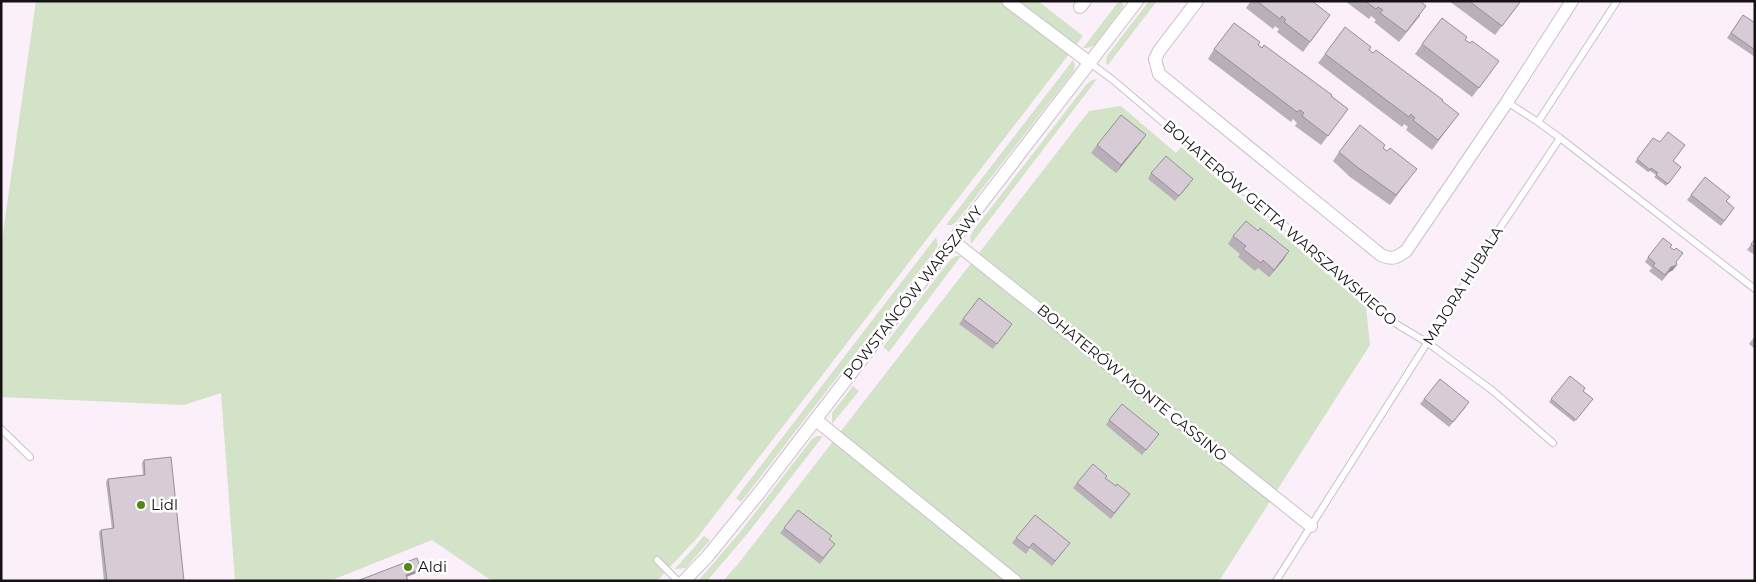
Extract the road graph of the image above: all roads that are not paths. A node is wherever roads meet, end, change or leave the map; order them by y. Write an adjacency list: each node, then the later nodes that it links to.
1 (1008, 1): 6 (street, BOHATERÓW GETTA WARSZAWSKIEGO)
2 (1137, 1): 6 (street, POWSTAŃCÓW WARSZAWY)
3 (1198, 1): 7 (street)
4 (1572, 1): 7 (street)
5 (1618, 1): 8 (lane)
6 (1090, 63): 10 (street, POWSTAŃCÓW WARSZAWY); 12 (lane, BOHATERÓW GETTA WARSZAWSKIEGO)
7 (1507, 102): 8 (lane)
8 (1538, 122): 9 (lane)
9 (1560, 138): 11 (lane); 12 (lane, MAJORA HUBALA)
10 (953, 241): 13 (street, POWSTAŃCÓW WARSZAWY); 17 (street, BOHATERÓW MONTE CASSINO)
11 (1755, 289)
12 (1428, 343): 15 (lane, BOHATERÓW GETTA WARSZAWSKIEGO); 17 (lane, MAJORA HUBALA)
13 (816, 420): 20 (street, POWSTAŃCÓW WARSZAWY); 21 (street)
14 (1, 429): 16 (lane)
15 (1553, 443)
16 (30, 457)
17 (1311, 526): 22 (lane, MAJORA HUBALA)
18 (657, 560): 19 (lane)
19 (678, 581)
20 (684, 581)
21 (1015, 581)
22 (1276, 581)

